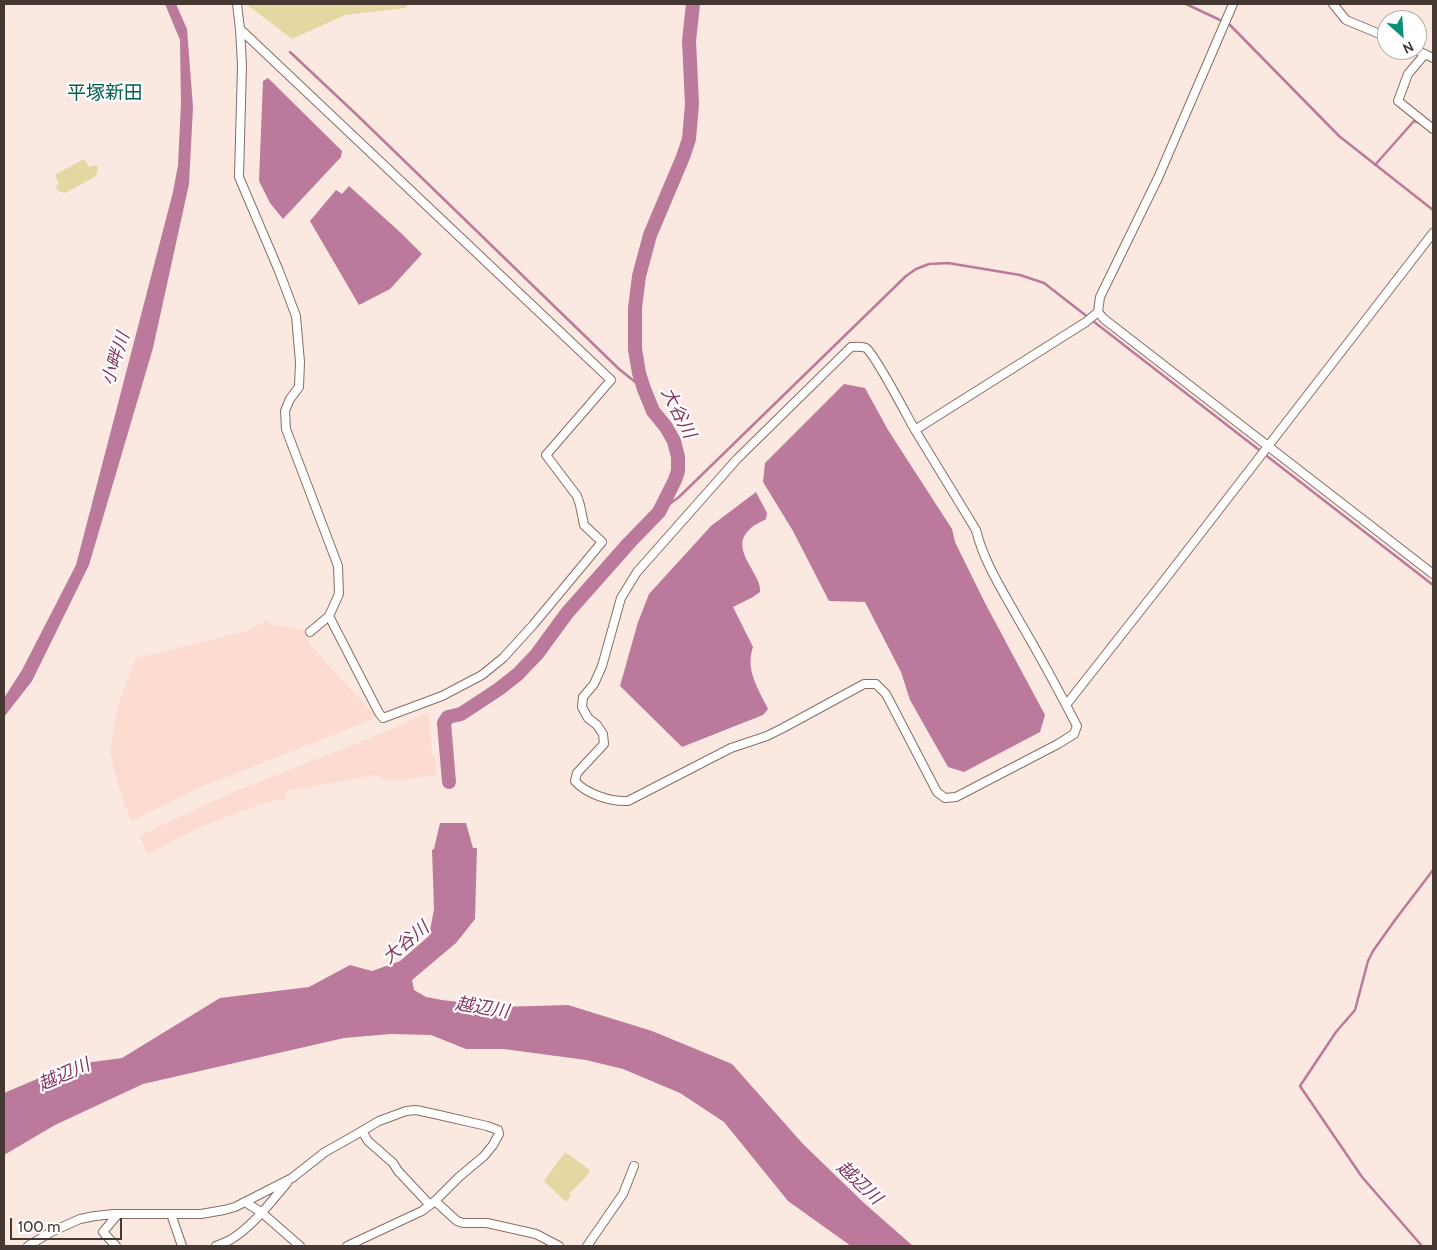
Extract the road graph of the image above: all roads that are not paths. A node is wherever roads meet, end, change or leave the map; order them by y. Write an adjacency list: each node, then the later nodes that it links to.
1 (237, 4): 4 (street)
2 (1233, 4): 9 (street)
3 (1333, 4): 5 (street)
4 (240, 29): 13 (street); 13 (street)
5 (1377, 32)
6 (1420, 60): 7 (street)
7 (1433, 129)
8 (1433, 233): 11 (street)
9 (1098, 312): 10 (street); 11 (street)
10 (915, 430): 15 (street); 15 (street)
11 (1268, 446): 12 (street); 15 (street)
12 (1433, 574)
13 (329, 616): 14 (street)
14 (310, 632)
15 (1066, 705)
16 (362, 1131): 18 (street); 20 (street); 20 (street)
17 (634, 1166): 32 (street)
18 (292, 1178): 19 (street); 21 (street)
19 (245, 1202): 21 (street); 23 (street)
20 (432, 1203): 25 (street); 31 (street)
21 (261, 1212): 29 (street); 30 (street)
22 (118, 1214): 23 (street); 24 (street); 27 (street)
23 (170, 1214): 28 (street)
24 (39, 1243): 26 (street)
25 (555, 1245)
26 (28, 1246)
27 (116, 1246)
28 (182, 1246)
29 (216, 1246)
30 (300, 1246)
31 (347, 1246)
32 (587, 1246)

